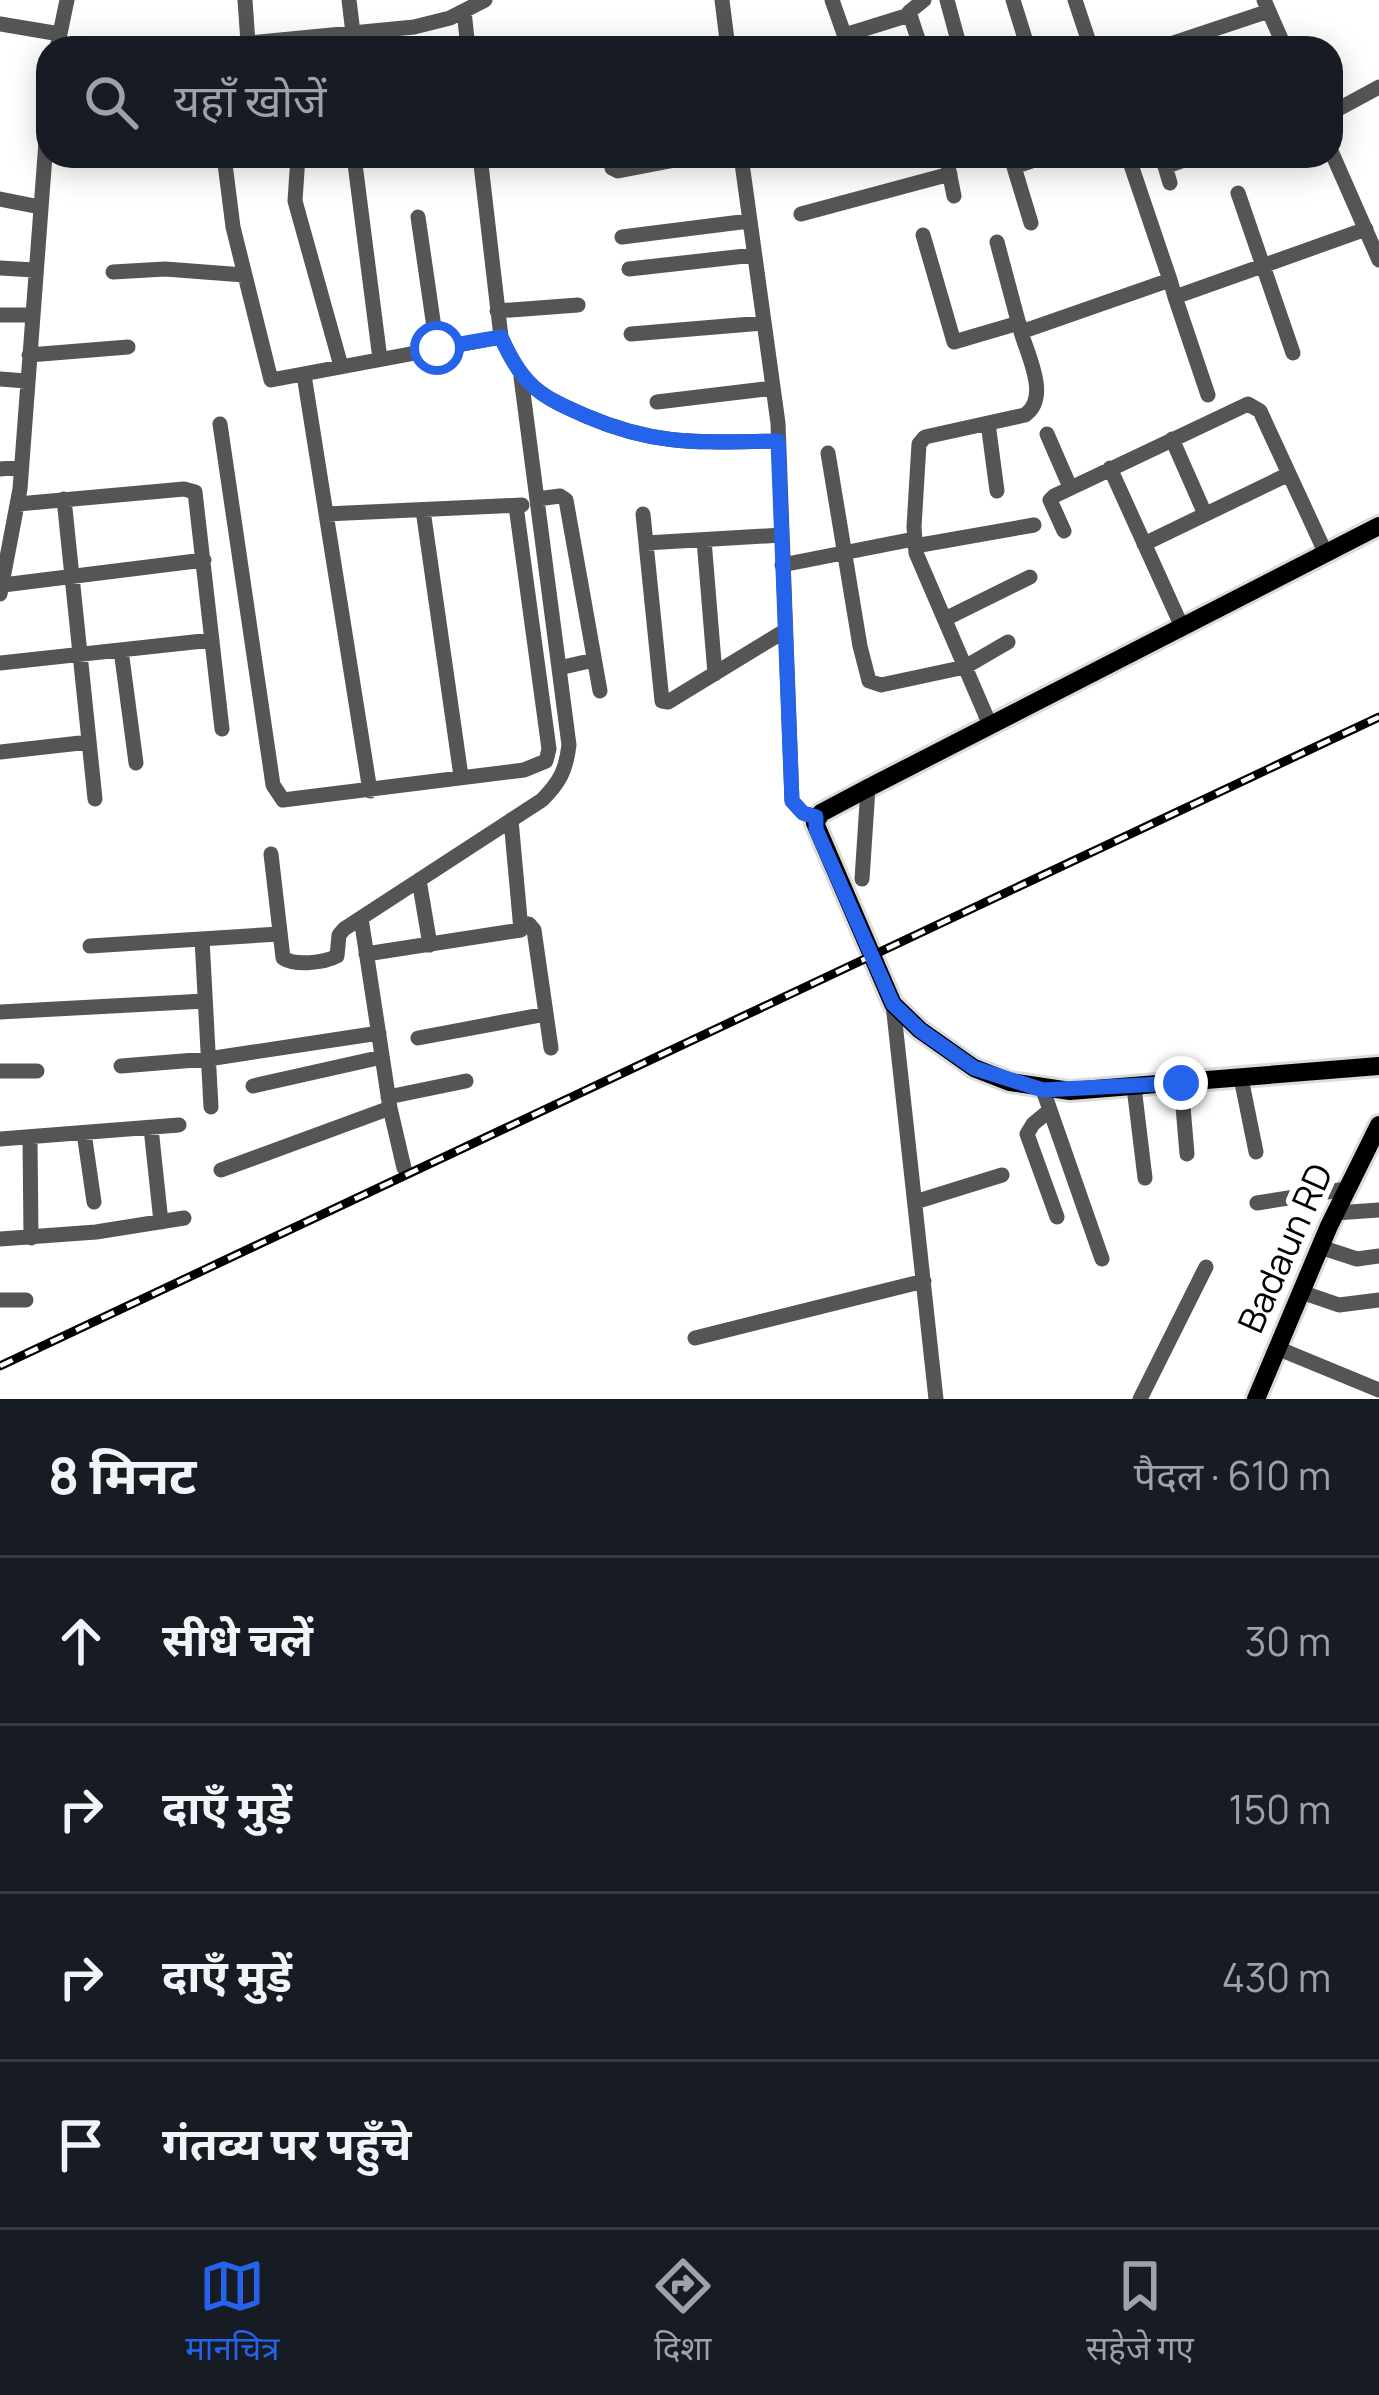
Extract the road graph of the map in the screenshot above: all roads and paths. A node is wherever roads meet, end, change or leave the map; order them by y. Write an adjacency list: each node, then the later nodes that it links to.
1 (67, 0): 16 (street)
2 (245, 0): 17 (street)
3 (349, 0): 18 (street)
4 (485, 0): 12 (street)
5 (722, 0): 21 (street)
6 (832, 0): 22 (street)
7 (924, 0): 13 (street)
8 (1013, 0): 26 (street)
9 (1075, 0): 27 (street)
10 (950, 1): 25 (street)
11 (1266, 5): 28 (street); 29 (street)
12 (464, 10): 19 (street); 20 (street)
13 (909, 15): 23 (street); 24 (street)
14 (0, 24): 15 (street)
15 (41, 36)
16 (59, 36)
17 (248, 36)
18 (344, 36)
19 (356, 36)
20 (467, 36)
21 (726, 36)
22 (845, 36)
23 (859, 36)
24 (917, 36)
25 (957, 36)
26 (1024, 36)
27 (1087, 36)
28 (1189, 36)
29 (1280, 36)
30 (1379, 87): 31 (street)
31 (1343, 106)
32 (43, 168): 46 (street)
33 (226, 168): 62 (street)
34 (297, 168): 78 (street)
35 (356, 168): 77 (street)
36 (481, 168): 66 (street)
37 (742, 168): 49 (street)
38 (949, 168): 42 (street)
39 (1015, 168): 50 (street)
40 (1132, 168): 63 (street)
41 (1339, 168): 51 (street)
42 (950, 174): 44 (street); 47 (street)
43 (1238, 194): 57 (street)
44 (954, 196)
45 (0, 199): 46 (street)
46 (40, 207): 60 (street)
47 (801, 214)
48 (418, 217): 74 (street)
49 (749, 221): 53 (street); 55 (street)
50 (1030, 224)
51 (1366, 229): 56 (street); 57 (street)
52 (923, 235): 70 (street)
53 (622, 236)
54 (997, 242): 70 (street)
55 (754, 255): 59 (street); 69 (street)
56 (1379, 260)
57 (1262, 266): 64 (street); 75 (street)
58 (0, 268): 60 (street)
59 (629, 268)
60 (35, 270): 68 (street)
61 (113, 272): 62 (street)
62 (244, 275): 79 (street)
63 (1170, 280): 64 (street); 70 (street)
64 (1175, 297): 84 (street)
65 (578, 305): 66 (street)
66 (497, 311): 72 (street)
67 (0, 315): 68 (street)
68 (32, 315): 76 (street)
69 (763, 322): 71 (street); 83 (street)
70 (1020, 327): 86 (street)
71 (631, 334)
72 (501, 337): 74 (street); 80 (street)
73 (128, 347): 76 (street)
74 (437, 348): 77 (street)
75 (1293, 353)
76 (29, 355): 82 (street)
77 (380, 359): 78 (street)
78 (341, 366): 79 (street)
79 (304, 375): 103 (street)
80 (521, 376): 90 (street); 99 (street)
81 (0, 380): 82 (street)
82 (26, 381): 92 (street)
83 (773, 388): 85 (street); 90 (street)
84 (1208, 395)
85 (657, 402)
86 (988, 423): 97 (street); 111 (street)
87 (220, 424): 143 (street)
88 (1047, 434): 96 (street)
89 (1172, 439): 93 (street); 95 (street); 105 (street)
90 (778, 441): 109 (street)
91 (827, 453): 115 (street)
92 (21, 467): 94 (street); 100 (street)
93 (1110, 468): 96 (street); 113 (street)
94 (0, 469)
95 (1289, 473): 105 (street); 114 (street)
96 (1070, 487): 108 (street)
97 (998, 491)
98 (64, 500): 100 (street); 116 (street); 118 (street)
99 (537, 502): 101 (street); 121 (street); 122 (street)
100 (18, 504): 120 (street)
101 (516, 506): 102 (street); 141 (street)
102 (423, 510): 103 (street); 141 (street)
103 (326, 514): 143 (street)
104 (643, 514): 112 (street)
105 (1205, 514): 113 (street)
106 (1034, 525): 111 (street)
107 (1379, 526): 114 (main road)
108 (1064, 531)
109 (782, 535): 110 (street); 117 (street)
110 (704, 539): 112 (street); 134 (street)
111 (915, 542): 115 (street); 123 (street)
112 (646, 543): 134 (street)
113 (1144, 544): 124 (street)
114 (1326, 554): 124 (main road)
115 (844, 555): 117 (street); 132 (street)
116 (204, 560): 118 (street); 126 (street)
117 (782, 565): 125 (street)
118 (72, 577): 120 (street); 129 (street)
119 (1030, 577): 123 (street)
120 (2, 589)
121 (583, 597): 122 (street); 130 (street)
122 (550, 605): 133 (street)
123 (945, 619): 132 (street)
124 (1182, 627): 136 (main road)
125 (783, 632): 134 (street); 145 (street)
126 (212, 640): 128 (street); 137 (street)
127 (1008, 642): 132 (street)
128 (121, 650): 129 (street); 140 (street)
129 (80, 655): 131 (street); 138 (street)
130 (594, 660): 133 (street); 135 (street)
131 (0, 663)
132 (965, 667): 136 (street)
133 (559, 668): 146 (street)
134 (715, 674)
135 (599, 691)
136 (990, 725): 142 (main road)
137 (222, 728)
138 (88, 742): 139 (street); 144 (street)
139 (0, 752)
140 (136, 764)
141 (461, 776): 143 (street)
142 (868, 788): 145 (main road); 148 (street)
143 (370, 791)
144 (95, 799)
145 (816, 817): 158 (main road)
146 (512, 820): 149 (street); 151 (street)
147 (271, 854): 152 (street)
148 (862, 879)
149 (419, 880): 150 (street); 154 (street)
150 (361, 918): 152 (street); 156 (street)
151 (522, 924): 154 (street); 160 (street)
152 (279, 934): 153 (street)
153 (202, 938): 155 (street); 157 (street)
154 (430, 945): 156 (street)
155 (90, 946)
156 (366, 954): 161 (street)
157 (205, 1001): 159 (street); 165 (street)
158 (893, 1004): 175 (main road); 193 (street)
159 (0, 1012)
160 (546, 1014): 162 (street); 163 (street)
161 (379, 1033): 164 (street); 165 (street)
162 (418, 1037)
163 (551, 1048)
164 (382, 1057): 173 (street); 176 (street)
165 (208, 1059): 166 (street); 177 (street)
166 (121, 1066)
167 (1379, 1066): 170 (main road)
168 (0, 1071): 169 (street)
169 (37, 1071)
170 (1241, 1078): 172 (main road); 185 (street)
171 (466, 1081): 176 (street)
172 (1181, 1083): 174 (main road); 186 (street)
173 (254, 1087)
174 (1134, 1087): 175 (main road); 190 (street)
175 (1043, 1090): 178 (street)
176 (389, 1102): 187 (street); 188 (street)
177 (211, 1107)
178 (1050, 1110): 197 (street); 204 (street)
179 (179, 1125): 181 (street)
180 (1379, 1125): 191 (main road, Badaun RD)
181 (151, 1128): 182 (street); 199 (street)
182 (84, 1133): 183 (street); 192 (street)
183 (29, 1137): 184 (street); 200 (street)
184 (0, 1139)
185 (1256, 1152)
186 (1187, 1154)
187 (404, 1168)
188 (221, 1170)
189 (1002, 1175): 193 (street)
190 (1145, 1178)
191 (1346, 1189): 194 (street); 196 (main road, Badaun RD)
192 (94, 1202)
193 (915, 1202): 206 (street)
194 (1257, 1203)
195 (1379, 1210): 196 (street)
196 (1335, 1213): 202 (main road, Badaun RD)
197 (1057, 1217)
198 (184, 1218): 199 (street)
199 (161, 1222): 200 (street)
200 (31, 1238): 201 (street)
201 (0, 1239)
202 (1320, 1247): 203 (street); 207 (main road, Badaun RD)
203 (1379, 1256)
204 (1102, 1259)
205 (1206, 1267): 215 (street)
206 (924, 1281): 211 (street); 214 (street)
207 (1301, 1292): 210 (street); 212 (main road, Badaun RD)
208 (0, 1300): 209 (street)
209 (26, 1300)
210 (1379, 1300)
211 (694, 1338)
212 (1277, 1348): 213 (street); 216 (main road, Badaun RD)
213 (1379, 1390)
214 (936, 1399)
215 (1140, 1399)
216 (1256, 1399)

